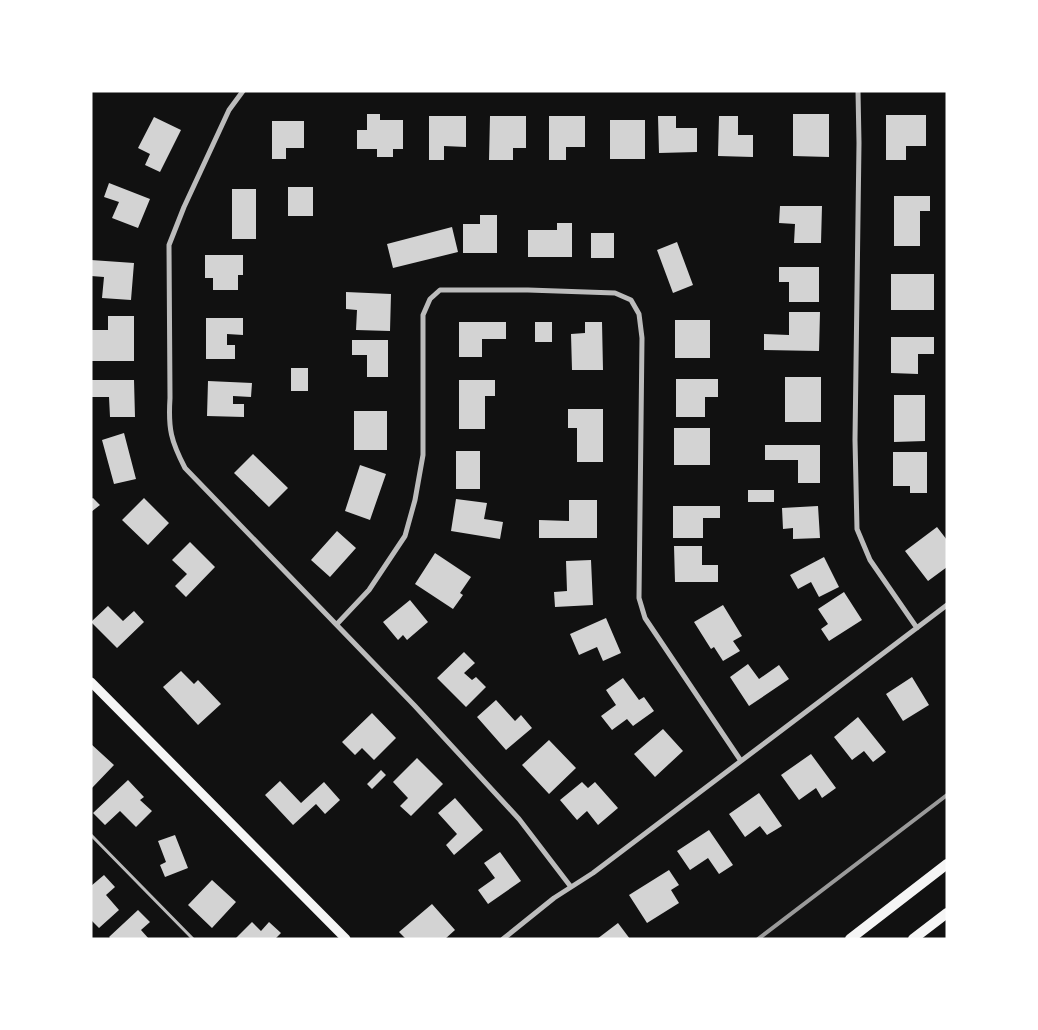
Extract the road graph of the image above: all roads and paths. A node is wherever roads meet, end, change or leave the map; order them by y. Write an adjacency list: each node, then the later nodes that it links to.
1 (243, 91): 4 (street)
2 (858, 91): 5 (street)
3 (947, 605): 5 (street)
4 (337, 624): 7 (street); 10 (street)
5 (917, 628): 7 (street)
6 (91, 682): 13 (main road)
7 (740, 761): 10 (street)
8 (91, 836): 12 (lane)
9 (946, 867): 15 (main road)
10 (570, 887): 14 (street)
11 (947, 913): 16 (main road)
12 (193, 939)
13 (346, 939)
14 (503, 939)
15 (850, 939)
16 (913, 939)

